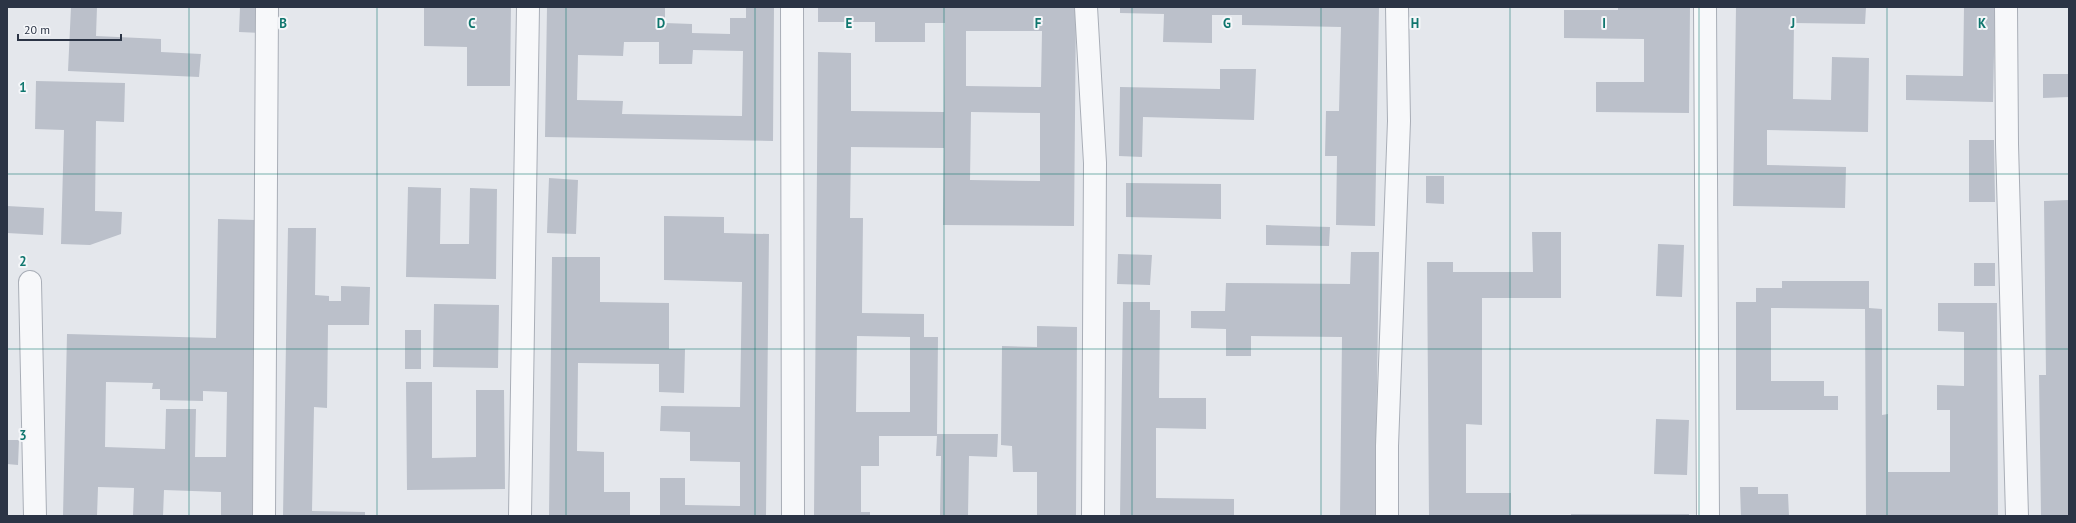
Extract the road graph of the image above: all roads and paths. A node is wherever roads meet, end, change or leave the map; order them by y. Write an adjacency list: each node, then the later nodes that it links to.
1 (268, 7): 10 (street)
2 (528, 7): 11 (street)
3 (792, 7): 12 (street)
4 (1086, 7): 13 (street)
5 (1397, 7): 14 (street)
6 (1705, 7): 15 (street)
7 (2006, 7): 16 (street)
8 (30, 282): 9 (street)
9 (35, 516)
10 (264, 516)
11 (520, 516)
12 (793, 516)
13 (1093, 516)
14 (1387, 516)
15 (1708, 516)
16 (2017, 516)

